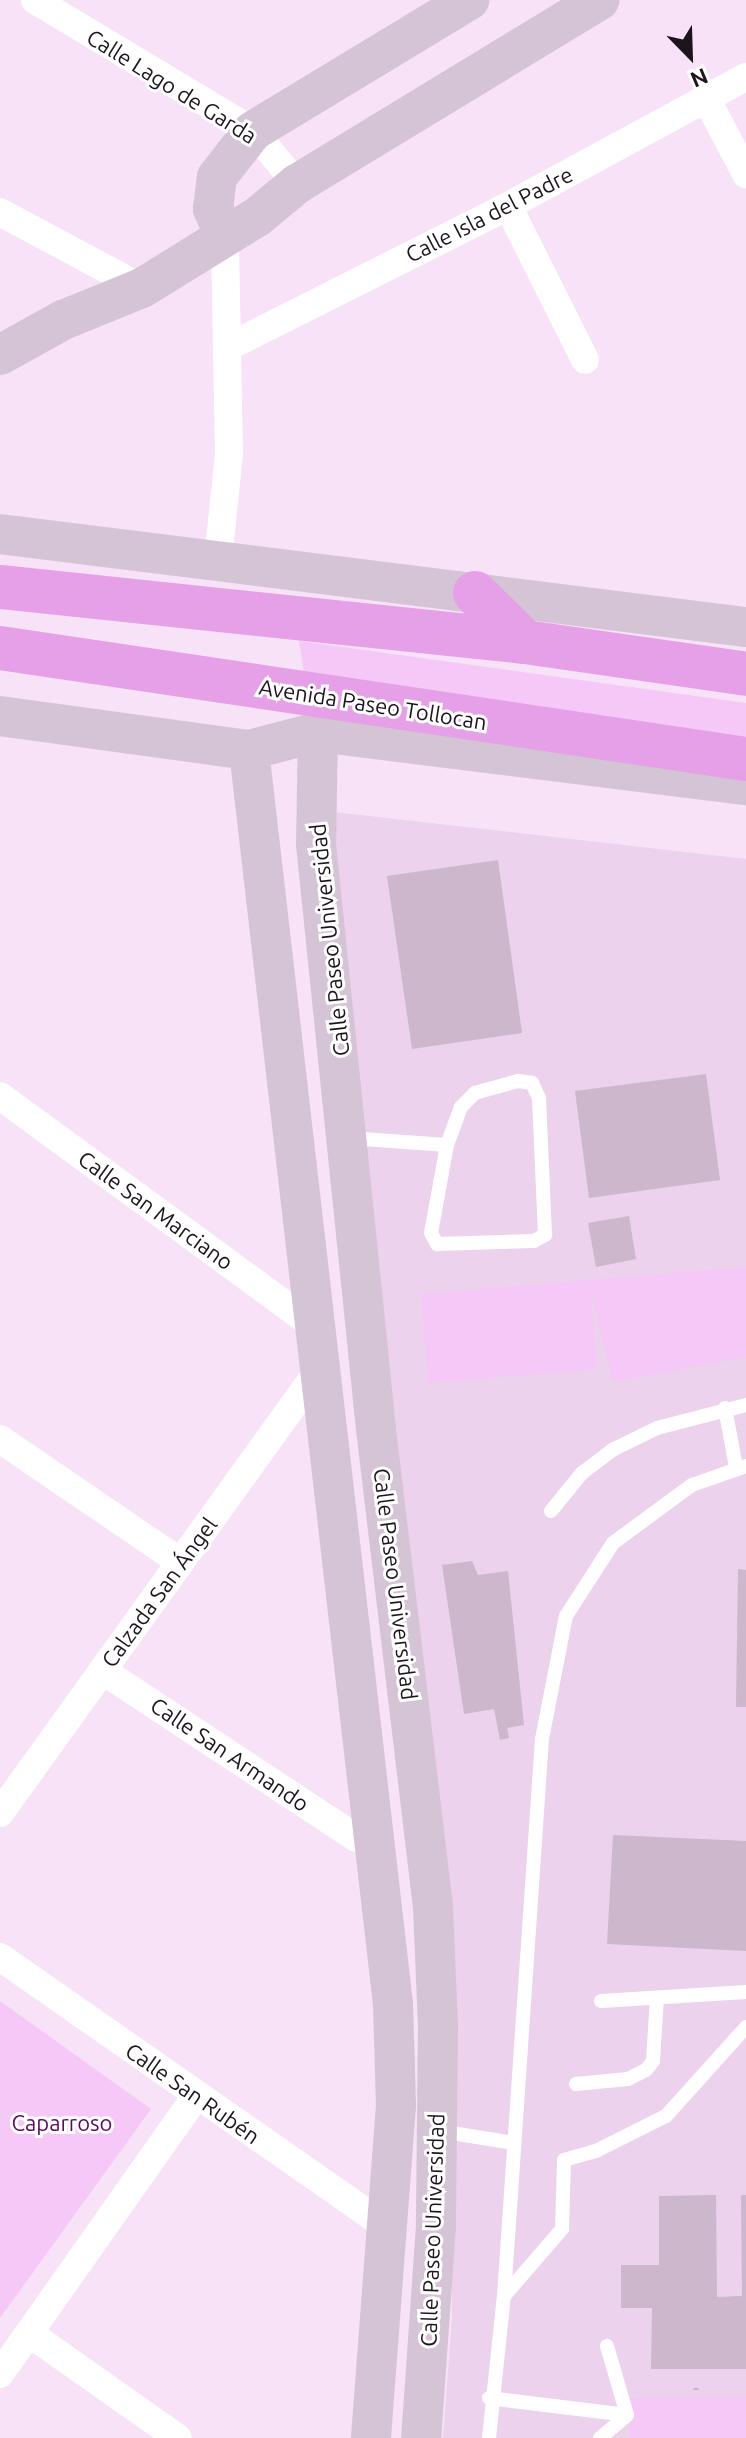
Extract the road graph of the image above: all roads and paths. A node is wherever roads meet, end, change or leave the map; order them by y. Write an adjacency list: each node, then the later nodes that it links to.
1 (35, 0): 6 (street, Calle Lago de Garda)
2 (469, 0): 6 (street)
3 (600, 0): 8 (street)
4 (746, 77): 5 (street, Calle Isla del Padre)
5 (707, 100): 7 (street); 9 (street, Calle Isla del Padre)
6 (253, 131): 8 (street, Calle Lago de Garda); 11 (street)
7 (746, 174)
8 (297, 184): 11 (street)
9 (508, 206): 13 (street, Calle Isla del Padre); 15 (street)
10 (0, 212): 12 (street)
11 (225, 236): 12 (street); 13 (street)
12 (142, 288): 14 (street)
13 (230, 346): 17 (street)
14 (0, 355)
15 (585, 360)
16 (0, 534): 17 (street)
17 (218, 559): 19 (street)
18 (0, 587): 21 (highway)
19 (475, 593): 20 (street); 21 (highway)
20 (746, 627)
21 (525, 642): 23 (highway)
22 (0, 648): 27 (highway, Avenida Paseo Tollocan)
23 (746, 674)
24 (0, 716): 26 (street, Avenida Paseo Tollocan)
25 (318, 732): 26 (street, Avenida Paseo Tollocan); 28 (street, Avenida Paseo Tollocan); 29 (street, Calle Paseo Universidad)
26 (249, 750): 30 (street, Calle Paseo Universidad)
27 (746, 759)
28 (746, 785)
29 (340, 1049): 30 (street); 32 (street, Calle Paseo Universidad)
30 (282, 1056): 34 (street, Calle Paseo Universidad)
31 (0, 1096): 35 (street, Calle San Marciano)
32 (349, 1143): 33 (lane); 34 (street); 53 (street, Calle Paseo Universidad)
33 (447, 1145): 33 (lane)
34 (294, 1159): 35 (street, Calle Paseo Universidad)
35 (312, 1324): 36 (street, Calle Paseo Universidad)
36 (318, 1371): 42 (street, Calzada San Ángel); 55 (street, Calle Paseo Universidad)
37 (746, 1405): 38 (lane)
38 (725, 1408): 40 (lane); 41 (lane)
39 (0, 1439): 42 (street)
40 (741, 1466): 54 (lane)
41 (551, 1511)
42 (180, 1562): 43 (street, Calzada San Ángel)
43 (103, 1671): 44 (street, Calzada San Ángel); 45 (street, Calle San Armando)
44 (5, 1794)
45 (356, 1838)
46 (0, 1957): 52 (street, Calle San Rubén)
47 (746, 1992): 48 (lane)
48 (657, 1998): 49 (lane); 51 (lane)
49 (601, 2001)
50 (746, 2027): 56 (lane)
51 (576, 2084)
52 (196, 2096): 55 (street, Calle San Rubén); 57 (street)
53 (437, 2131): 54 (lane); 64 (street, Calle Paseo Universidad)
54 (514, 2143): 56 (lane)
55 (387, 2227): 63 (street, Calle Paseo Universidad)
56 (504, 2296): 60 (lane)
57 (29, 2333): 59 (street); 62 (street)
58 (607, 2346): 61 (lane)
59 (0, 2374)
60 (489, 2398): 61 (lane); 65 (lane)
61 (627, 2415): 66 (lane)
62 (178, 2438)
63 (371, 2438)
64 (421, 2438)
65 (489, 2438)
66 (600, 2438)

